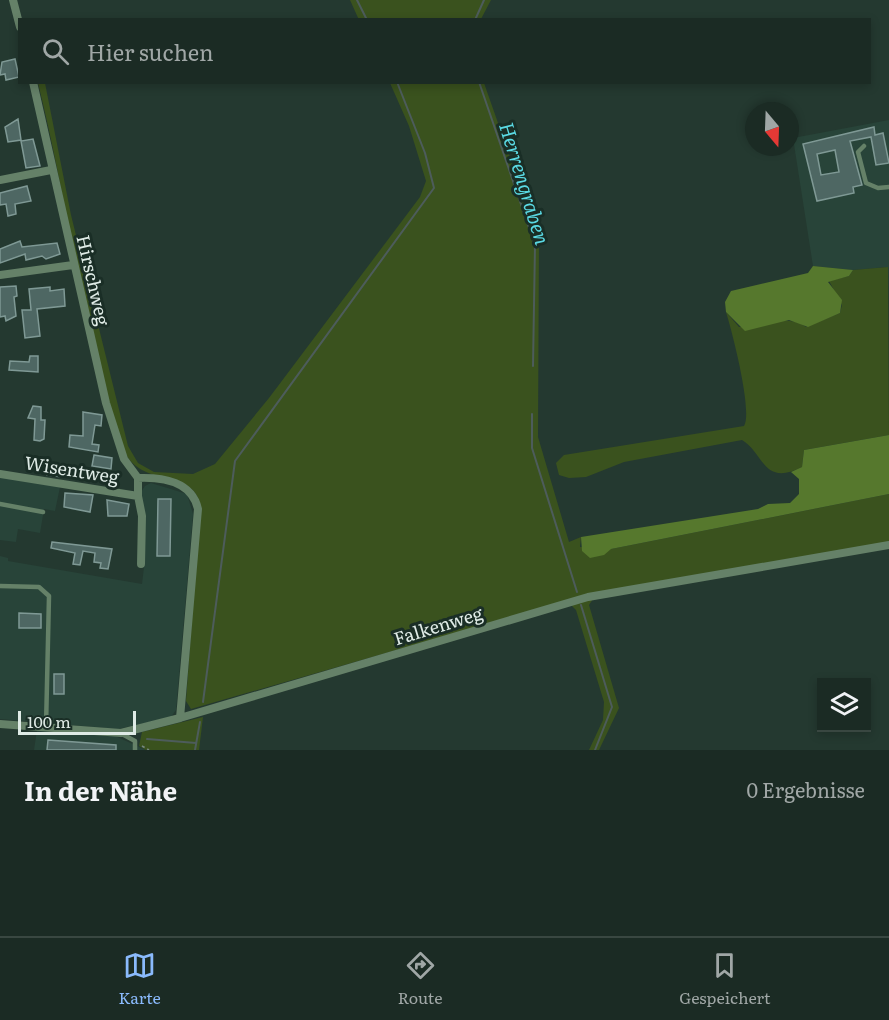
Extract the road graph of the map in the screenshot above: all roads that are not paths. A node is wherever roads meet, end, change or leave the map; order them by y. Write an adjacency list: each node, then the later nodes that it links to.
1 (13, 0): 2 (street)
2 (18, 19)
3 (33, 84): 5 (street, Hirschweg)
4 (864, 146): 7 (lane)
5 (51, 170): 6 (street); 8 (street, Hirschweg)
6 (0, 180)
7 (889, 187)
8 (73, 265): 9 (street); 11 (street, Hirschweg)
9 (0, 275)
10 (0, 474): 12 (street, Wisentweg)
11 (138, 478): 12 (street); 18 (street)
12 (138, 496): 16 (street)
13 (0, 504): 14 (lane)
14 (43, 512)
15 (889, 545): 18 (street, Falkenweg)
16 (141, 564)
17 (0, 586): 20 (lane)
18 (180, 718): 21 (street, Falkenweg)
19 (0, 724): 20 (street, Falkenweg)
20 (46, 727): 21 (street, Falkenweg)
21 (121, 733): 22 (lane)
22 (135, 750)

